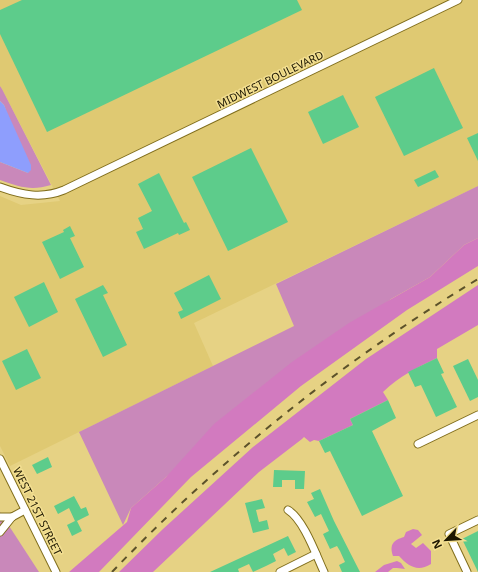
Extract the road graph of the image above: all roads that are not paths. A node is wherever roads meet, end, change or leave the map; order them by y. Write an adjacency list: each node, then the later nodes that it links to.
1 (458, 0): 2 (street, MIDWEST BOULEVARD)
2 (0, 188)
3 (478, 415): 4 (street)
4 (418, 444)
5 (0, 459): 6 (street, WEST 21ST STREET)
6 (25, 510): 9 (street); 13 (street, WEST 21ST STREET)
7 (288, 510): 12 (street)
8 (0, 517): 9 (street)
9 (12, 517): 11 (street)
10 (478, 520): 16 (street)
11 (0, 532)
12 (316, 554): 14 (street); 15 (street)
13 (56, 572)
14 (280, 572)
15 (324, 572)
16 (467, 572)

